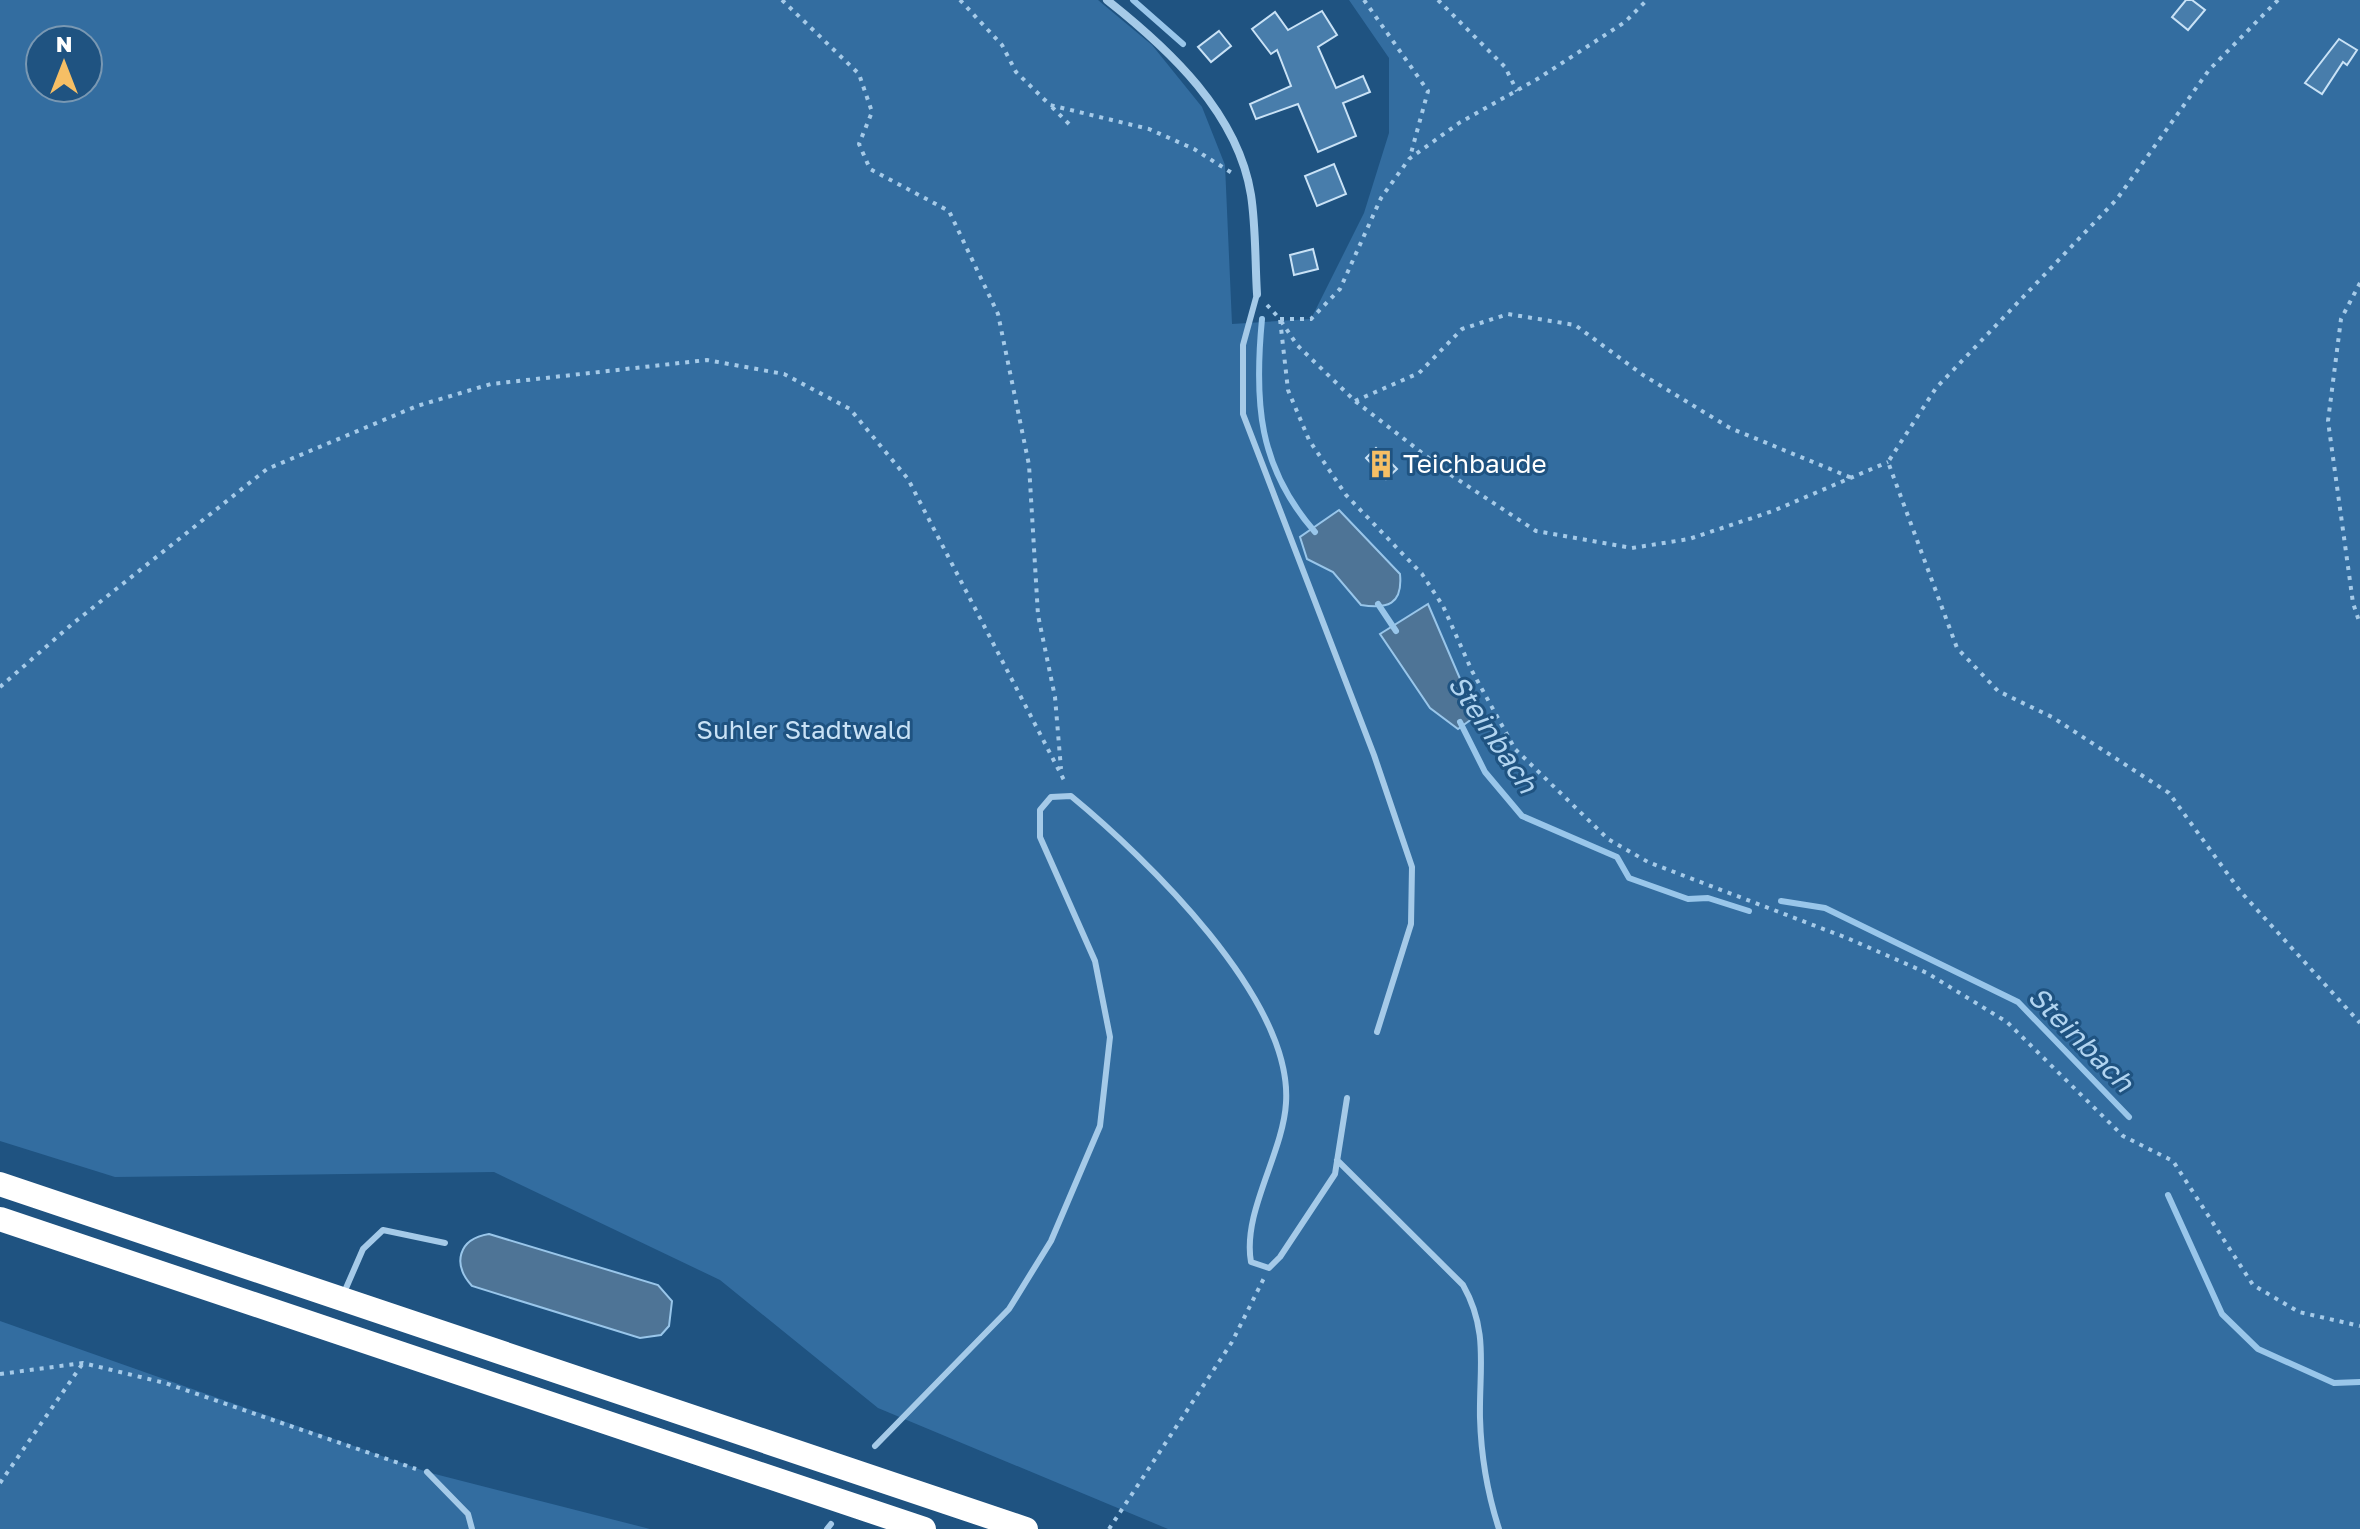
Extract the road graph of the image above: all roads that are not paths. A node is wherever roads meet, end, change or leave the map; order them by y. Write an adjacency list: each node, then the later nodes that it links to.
1 (1107, 0): 2 (street)
2 (1257, 294): 3 (lane)
3 (1377, 1032)
4 (1347, 1098): 5 (lane)
5 (1337, 1160): 10 (lane); 15 (lane)
6 (0, 1184): 9 (highway)
7 (0, 1219): 13 (highway)
8 (445, 1243): 9 (lane)
9 (341, 1298): 14 (highway)
10 (875, 1446)
11 (427, 1472): 12 (lane)
12 (472, 1529)
13 (924, 1529)
14 (1026, 1529)
15 (1499, 1529)

